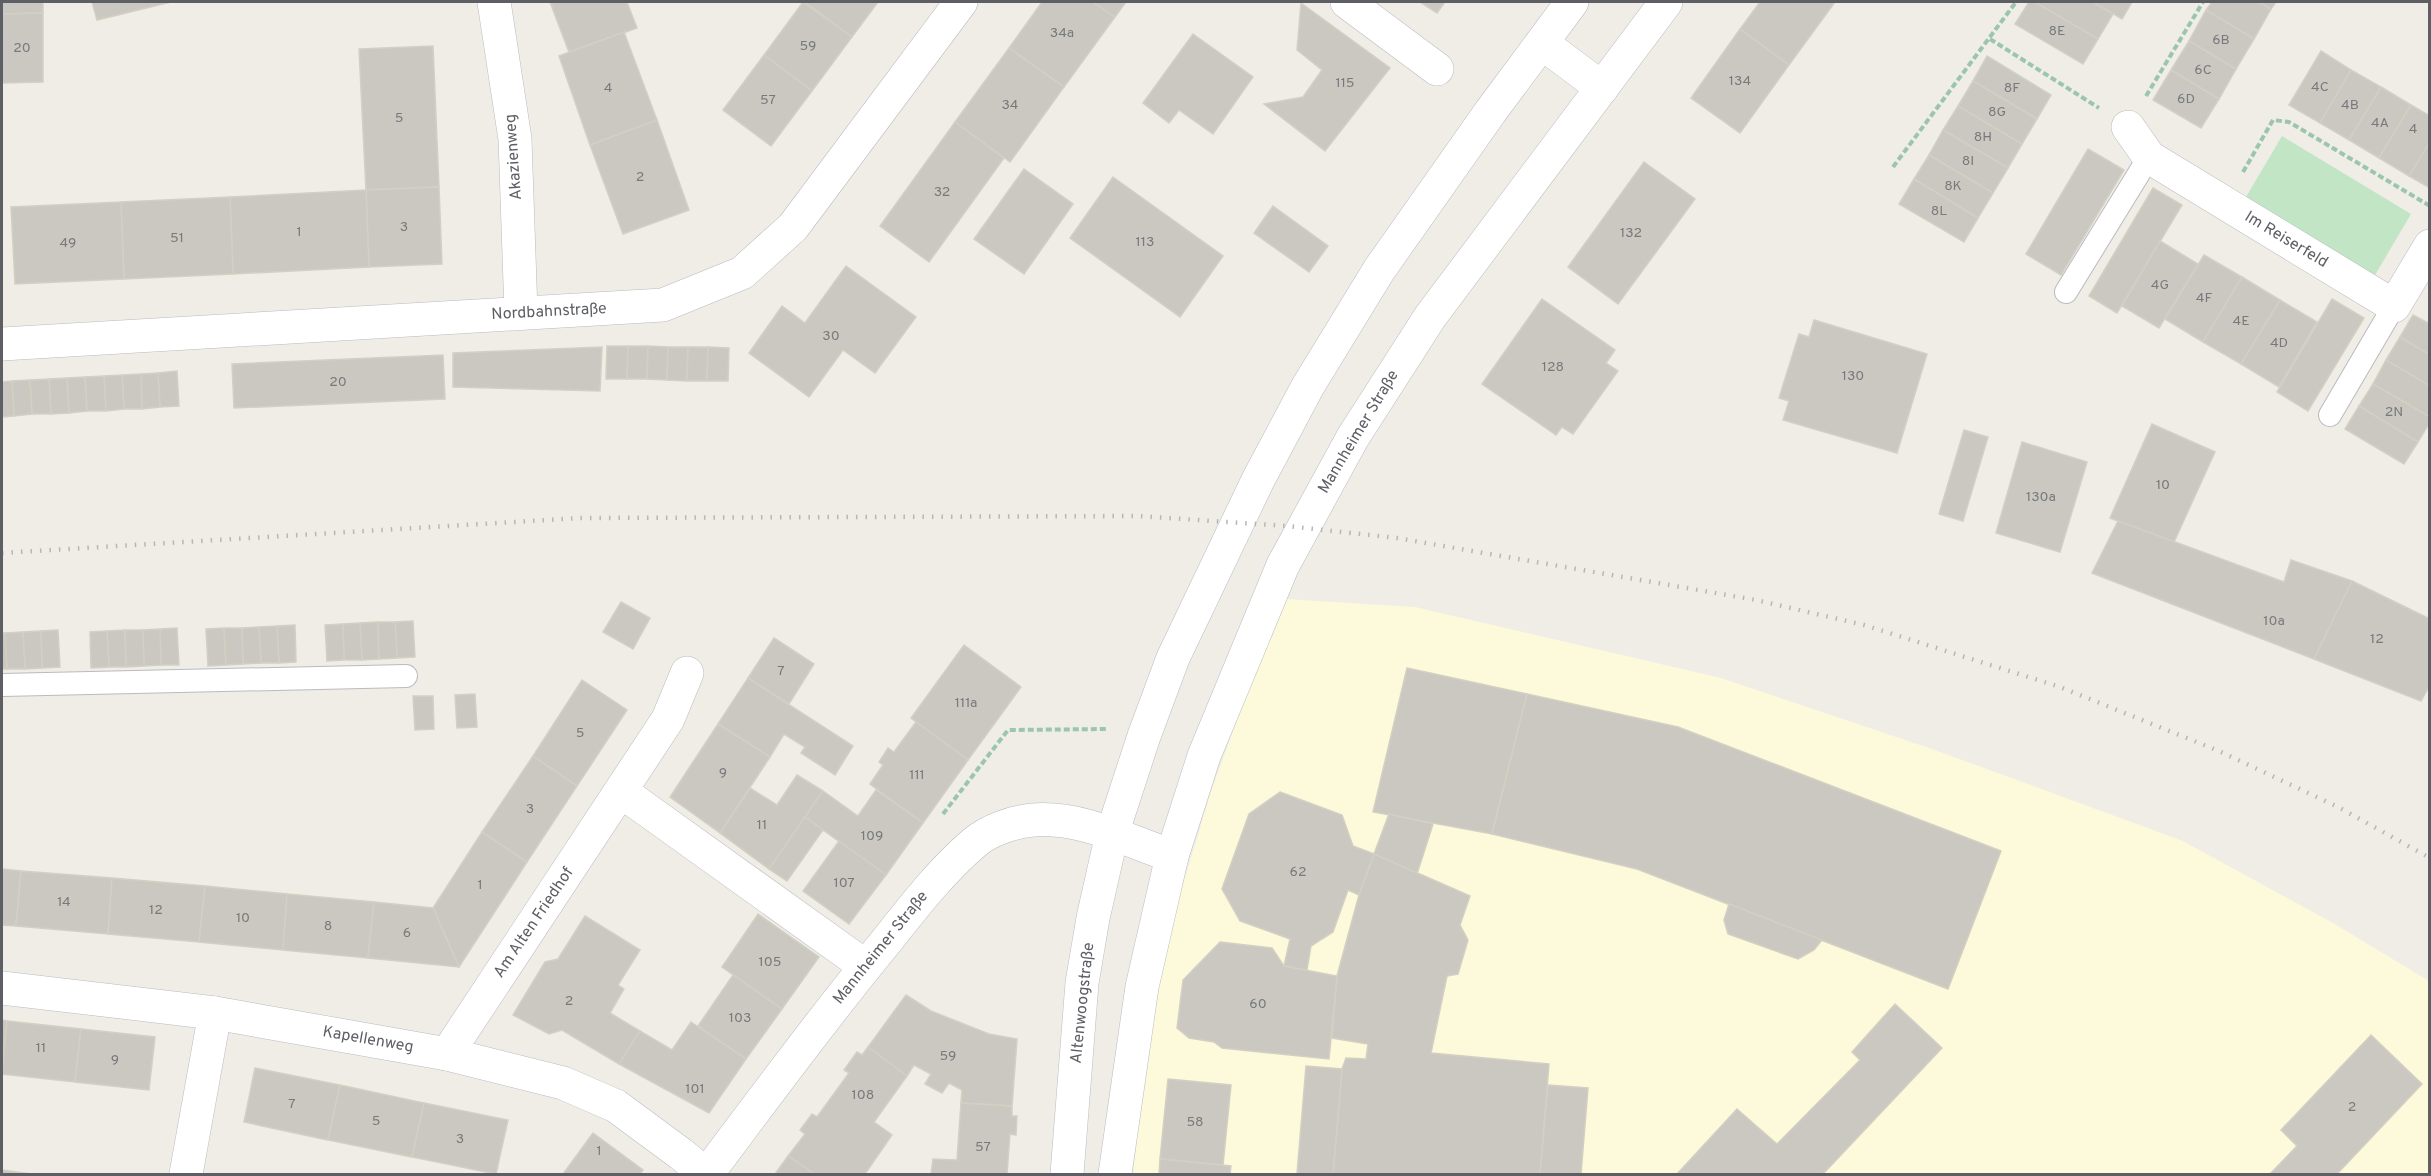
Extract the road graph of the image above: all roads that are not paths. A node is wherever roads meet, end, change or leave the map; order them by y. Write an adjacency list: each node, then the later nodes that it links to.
1 (494, 2): 14 (street, Akazienweg)
2 (961, 2): 14 (street, Nordbahnstraße)
3 (1347, 2): 7 (street)
4 (1572, 2): 6 (street)
5 (1666, 2): 8 (street, Mannheimer Straße)
6 (1542, 43): 8 (street); 21 (street)
7 (1437, 69)
8 (1602, 88): 22 (street, Mannheimer Straße)
9 (2128, 127): 10 (street, Im Reiserfeld)
10 (2149, 157): 12 (lane); 13 (street, Im Reiserfeld)
11 (2430, 246): 13 (street)
12 (2066, 292)
13 (2394, 306): 16 (lane)
14 (521, 313): 15 (street, Nordbahnstraße)
15 (2, 344)
16 (2330, 415)
17 (687, 674): 20 (street, Am Alten Friedhof)
18 (406, 676): 19 (lane)
19 (2, 686)
20 (622, 792): 23 (street); 26 (street, Am Alten Friedhof)
21 (1113, 834): 22 (street, Mannheimer Straße); 23 (street, Mannheimer Straße); 29 (street, Altenwoogstraße)
22 (1172, 856): 30 (street)
23 (865, 966): 28 (street, Mannheimer Straße)
24 (2, 988): 25 (street, Kapellenweg)
25 (215, 1013): 26 (street, Kapellenweg); 27 (street)
26 (447, 1054): 28 (street, Kapellenweg)
27 (186, 1174)
28 (706, 1174)
29 (1067, 1174)
30 (1115, 1174)

